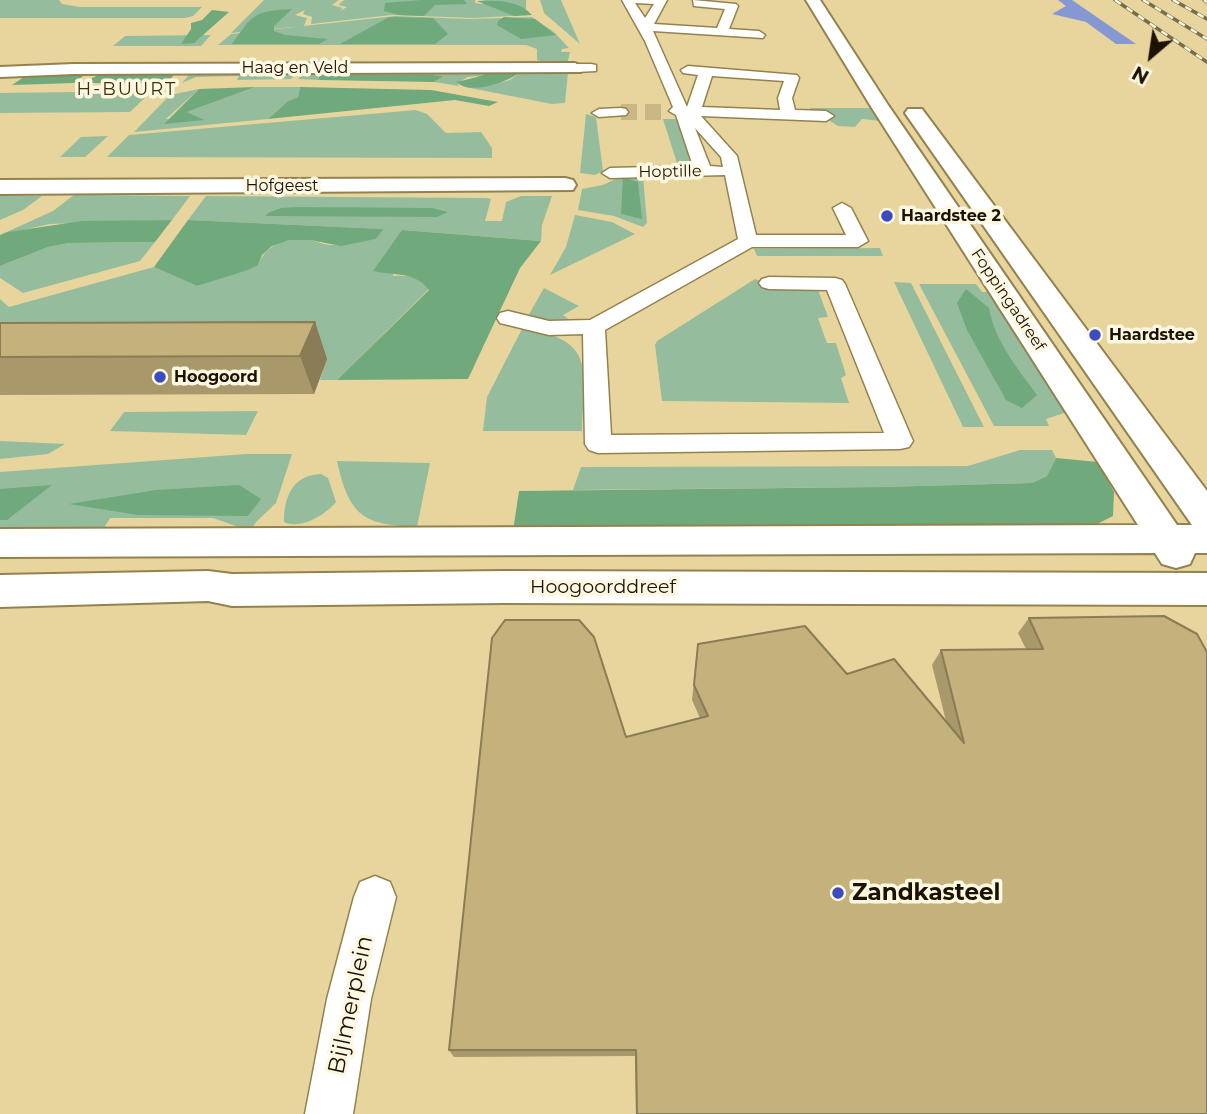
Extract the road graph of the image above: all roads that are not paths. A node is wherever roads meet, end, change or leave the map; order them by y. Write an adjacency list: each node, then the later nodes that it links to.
1 (628, 0): 5 (street, Hoptille)
2 (638, 0): 4 (street)
3 (813, 0): 31 (street, Foppingadreef)
4 (684, 2): 5 (street); 6 (street)
5 (646, 27): 7 (street); 10 (street, Hoptille)
6 (722, 32): 7 (street); 8 (street)
7 (678, 39): 10 (street)
8 (755, 50): 12 (street); 18 (street)
9 (583, 68): 11 (street, Haag en Veld)
10 (663, 68): 12 (street); 14 (street, Hoptille)
11 (0, 72)
12 (706, 72): 14 (street)
13 (910, 107): 30 (street, Foppingadreef)
14 (687, 111): 16 (street); 18 (street); 20 (street); 21 (street, Hoptille)
15 (621, 112): 17 (street)
16 (661, 112)
17 (599, 113)
18 (789, 115): 19 (street)
19 (826, 116)
20 (703, 171): 21 (street, Hoptille); 22 (street, Hoptille)
21 (730, 171): 26 (street, Hoptille)
22 (610, 173)
23 (565, 185): 24 (street, Hofgeest)
24 (0, 187)
25 (842, 208): 26 (street)
26 (748, 241): 29 (street)
27 (769, 284): 29 (street)
28 (508, 318): 29 (street)
29 (594, 327)
30 (1207, 518)
31 (1165, 538): 32 (street); 33 (street); 35 (street, Foppingadreef)
32 (1207, 539)
33 (0, 543)
34 (0, 591): 35 (street, Hoogoorddreef)
35 (1205, 592)
36 (375, 897): 37 (street, Bijlmerplein)
37 (328, 1114)

